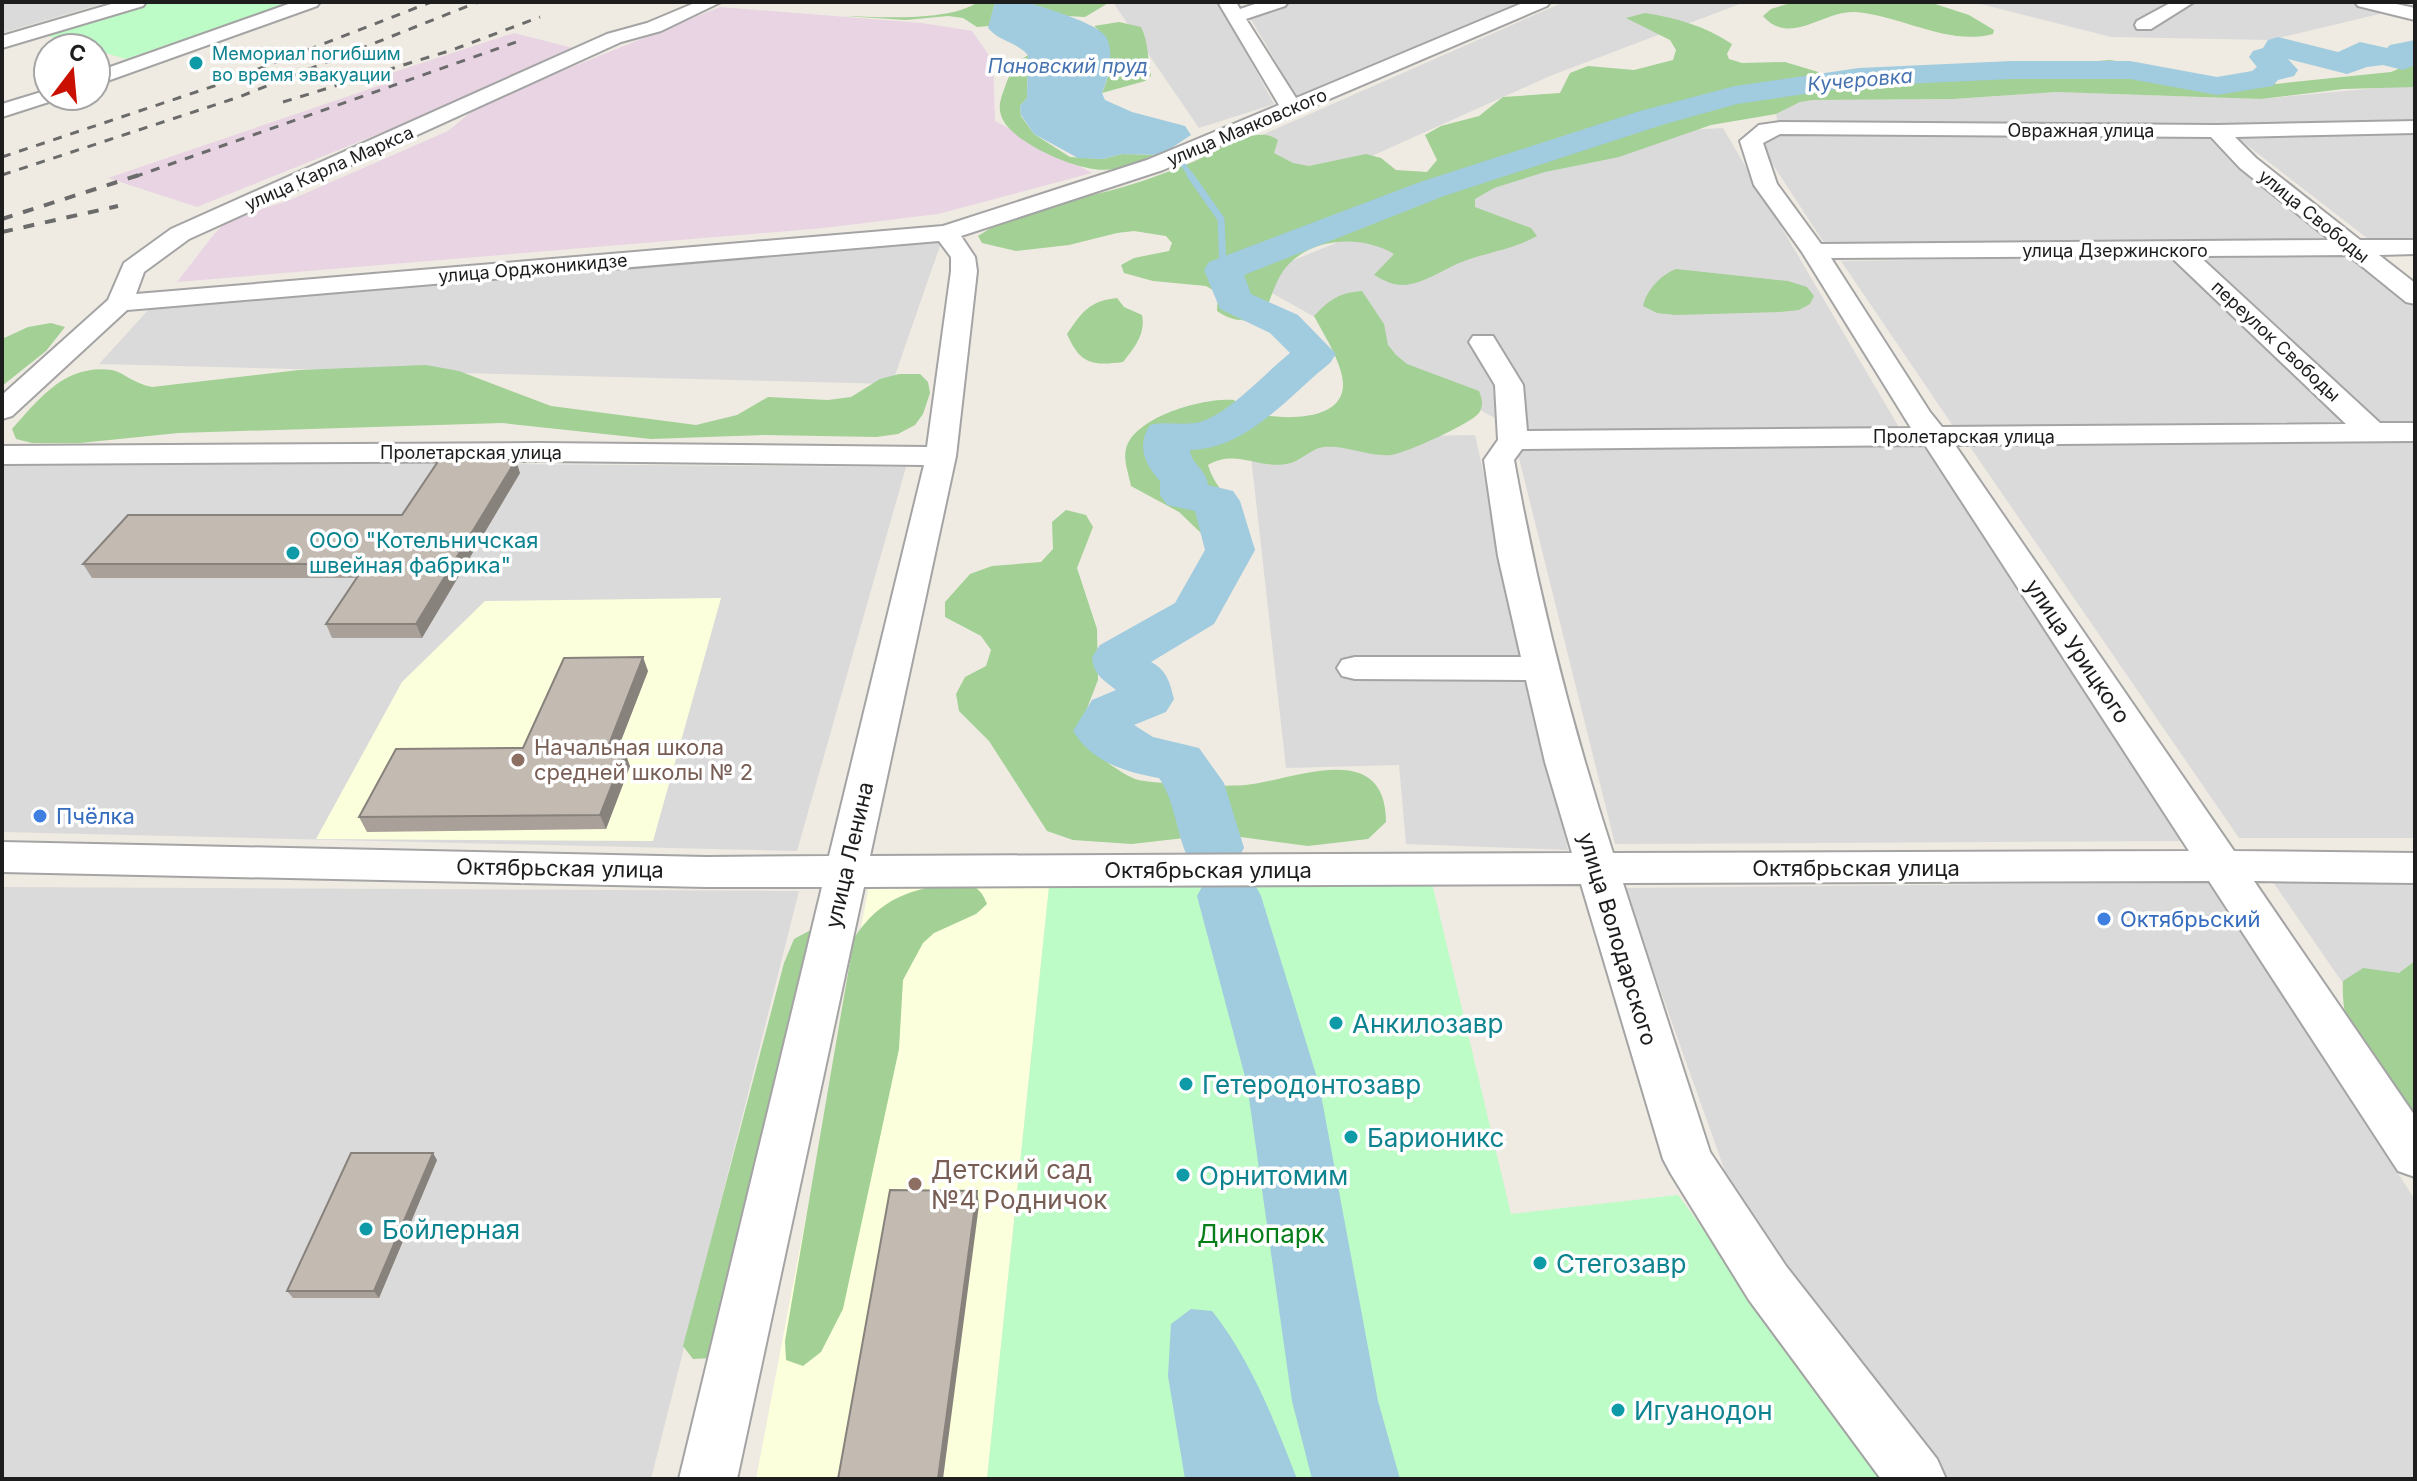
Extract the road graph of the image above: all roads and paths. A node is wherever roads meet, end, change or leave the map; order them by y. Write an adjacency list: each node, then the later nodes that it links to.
1 (137, 2): 11 (street)
2 (311, 2): 12 (street)
3 (712, 2): 25 (street, улица Карла Маркса)
4 (1279, 2): 8 (street)
5 (1541, 2): 14 (street, улица Маяковского)
6 (2185, 2): 10 (street)
7 (2364, 2): 9 (street)
8 (1232, 9): 14 (street)
9 (2409, 12)
10 (2144, 25)
11 (2, 42)
12 (112, 73)
13 (32, 101): 15 (street)
14 (1292, 109): 19 (street, улица Маяковского)
15 (2, 111)
16 (2415, 127): 17 (street, Овражная улица)
17 (2217, 131): 18 (street, Овражная улица); 21 (street, улица Свободы)
18 (1751, 141): 23 (street, улица Урицкого)
19 (946, 233): 25 (street, улица Орджоникидзе); 33 (street, улица Ленина)
20 (2415, 247): 21 (street, улица Дзержинского)
21 (2353, 248): 22 (street, улица Дзержинского); 24 (street, улица Свободы)
22 (2178, 250): 23 (street, улица Дзержинского); 29 (street, переулок Свободы)
23 (1814, 251): 30 (street, улица Урицкого)
24 (2415, 296)
25 (120, 303): 27 (street, улица Карла Маркса)
26 (1483, 342): 31 (street, улица Володарского)
27 (2, 410)
28 (2415, 432): 29 (street, Пролетарская улица)
29 (2373, 433): 30 (street, Пролетарская улица)
30 (1934, 436): 31 (street, Пролетарская улица); 37 (street, улица Урицкого)
31 (1513, 440): 35 (street, улица Володарского)
32 (2, 455): 33 (street, Пролетарская улица)
33 (941, 456): 40 (street, улица Ленина)
34 (1355, 668): 35 (street)
35 (1542, 669): 39 (street, улица Володарского)
36 (2, 857): 40 (street, Октябрьская улица)
37 (2223, 866): 38 (street, Октябрьская улица); 39 (street, Октябрьская улица); 41 (street, улица Урицкого)
38 (2415, 868)
39 (1595, 869): 40 (street, Октябрьская улица); 43 (street, улица Володарского)
40 (844, 872): 42 (street, улица Ленина)
41 (2415, 1156)
42 (708, 1479)
43 (1917, 1479)

